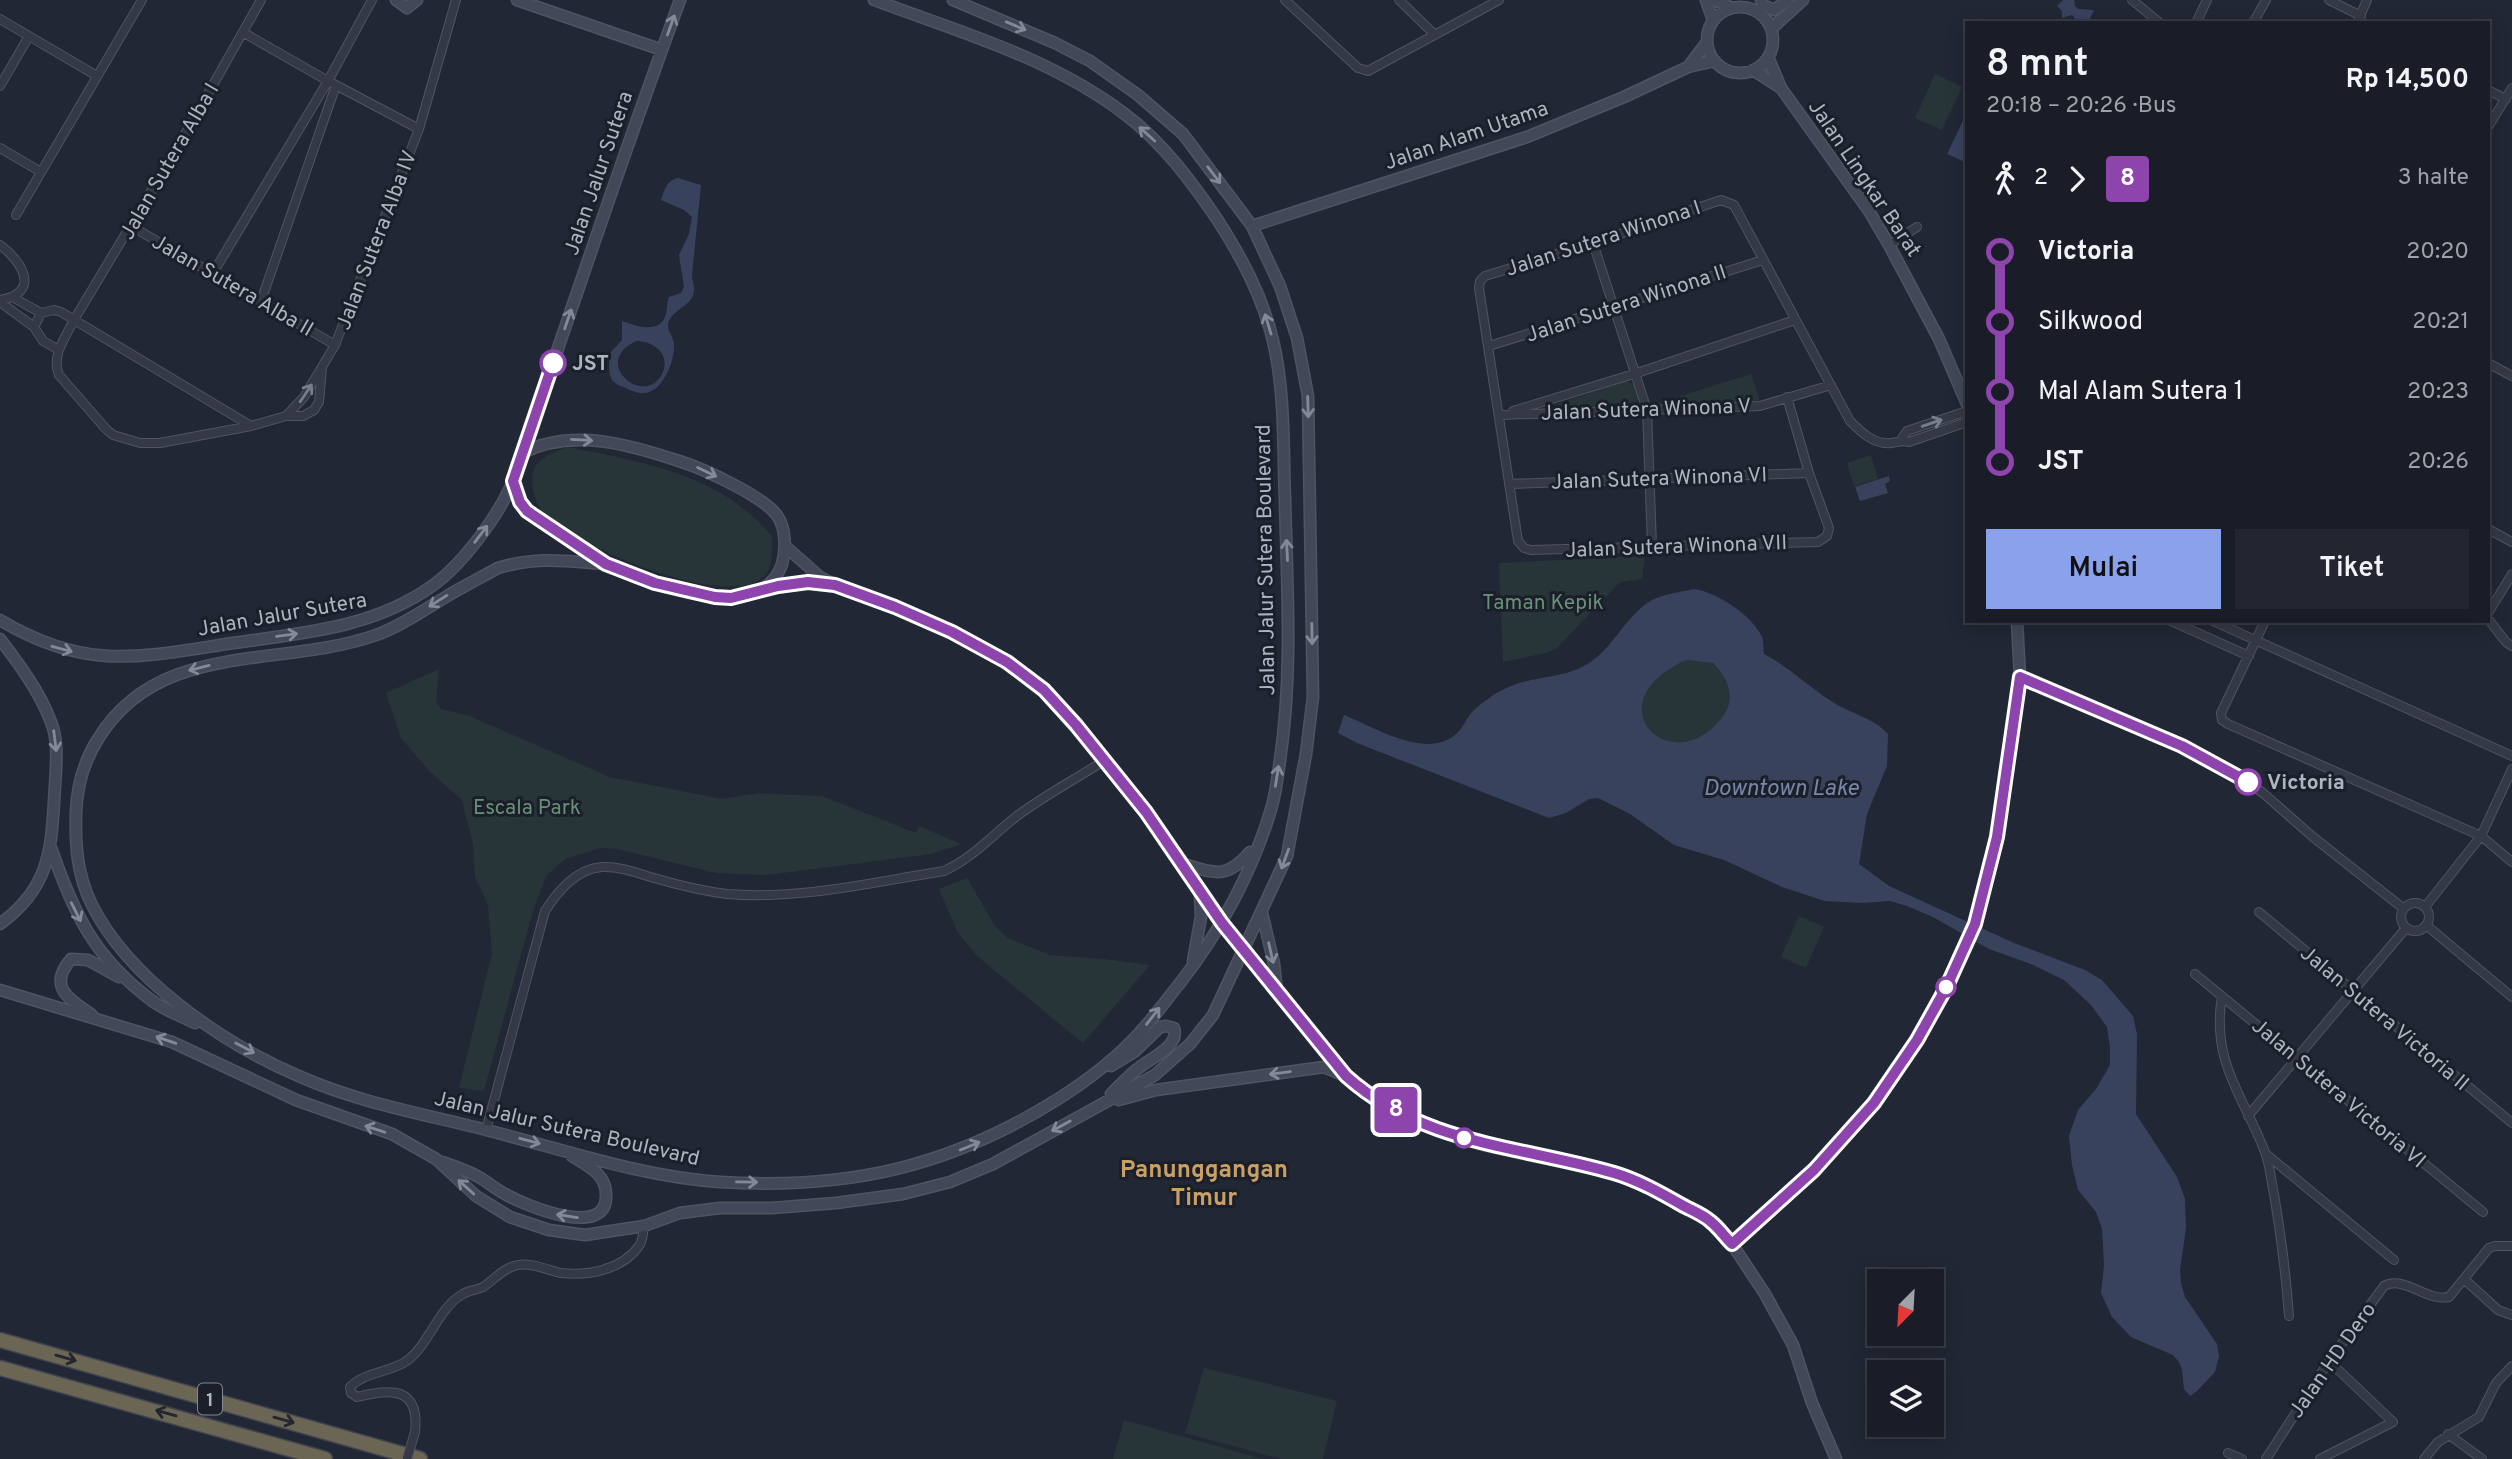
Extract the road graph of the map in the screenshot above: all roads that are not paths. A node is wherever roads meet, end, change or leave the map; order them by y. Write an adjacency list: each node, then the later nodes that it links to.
1 (142, 0): 42 (street)
2 (261, 0): 33 (street, Jalan Sutera Alba I)
3 (372, 0): 43 (street)
4 (396, 0): 5 (main road)
5 (417, 0)
6 (456, 0): 50 (street)
7 (517, 0): 37 (main road)
8 (680, 0): 37 (main road, Jalan Jalur Sutera, one-way to 8)
9 (874, 0): 116 (main road, Jalan Jalur Sutera Boulevard, one-way to 9)
10 (953, 0): 55 (main road, one-way to 55)
11 (1285, 0): 34 (street)
12 (1399, 0): 34 (street)
13 (1499, 0): 34 (street)
14 (1706, 0): 28 (main road)
15 (1715, 0): 24 (main road)
16 (1761, 0): 17 (main road); 25 (main road)
17 (1788, 0)
18 (1802, 0): 32 (main road)
19 (2132, 0): 29 (street)
20 (2207, 0): 30 (street)
21 (2266, 0): 31 (street)
22 (2329, 0): 27 (street)
23 (2367, 0): 27 (street)
24 (1732, 8): 25 (main road); 28 (main road)
25 (1752, 9): 32 (main road)
26 (0, 19): 35 (street)
27 (2359, 19)
28 (1713, 20): 36 (main road)
29 (2158, 21)
30 (2197, 21)
31 (2254, 21)
32 (1771, 29): 38 (main road)
33 (244, 33): 43 (street, Jalan Sutera Alba IV); 54 (street, Jalan Sutera Alba I)
34 (1435, 35)
35 (29, 36): 42 (street); 44 (street)
36 (1707, 42): 39 (main road); 40 (main road, Jalan Alam Utama)
37 (662, 50): 87 (main road, Jalan Jalur Sutera, one-way to 37)
38 (1768, 57): 41 (main road); 45 (main road, Jalan Lingkar Barat)
39 (1715, 61): 40 (main road, Jalan Alam Utama); 41 (main road)
40 (1688, 67): 55 (main road, Jalan Alam Utama)
41 (1753, 70): 45 (main road, Jalan Lingkar Barat)
42 (97, 76): 52 (street)
43 (332, 83): 50 (street, Jalan Sutera Alba IV); 61 (street); 64 (street)
44 (0, 86)
45 (1781, 88): 59 (main road, Jalan Lingkar Barat)
46 (2512, 88): 48 (street)
47 (2490, 91): 48 (street)
48 (2506, 99): 49 (street)
49 (2490, 124)
50 (419, 129): 70 (street, Jalan Sutera Alba IV)
51 (1, 151): 52 (street)
52 (41, 172): 53 (street)
53 (16, 215)
54 (131, 226): 61 (street, Jalan Sutera Alba II); 67 (street, Jalan Sutera Alba I)
55 (1252, 226): 124 (main road, one-way to 124)
56 (1917, 227): 59 (street)
57 (1593, 243): 60 (street, Jalan Sutera Winona I); 65 (street); 71 (street, Jalan Sutera Winona I)
58 (0, 245): 62 (street)
59 (1889, 245): 79 (main road, Jalan Lingkar Barat)
60 (1763, 260): 65 (street, Jalan Sutera Winona II); 68 (street)
61 (214, 273): 64 (street, Jalan Sutera Alba II)
62 (14, 298): 63 (street); 66 (street)
63 (0, 301): 69 (street)
64 (261, 301): 70 (street, Jalan Sutera Alba II)
65 (1615, 307): 71 (street, Jalan Sutera Winona II); 75 (street)
66 (41, 313): 67 (street); 69 (street)
67 (74, 320): 72 (street); 85 (street)
68 (1795, 320): 75 (street); 77 (street)
69 (34, 327): 72 (street)
70 (335, 345): 74 (street, Jalan Sutera Alba IV)
71 (1489, 346): 82 (street)
72 (59, 350): 85 (street, Jalan Sutera Alba IV)
73 (2490, 364): 76 (street)
74 (322, 368): 83 (street, Jalan Sutera Alba IV, one-way to 74); 83 (street, Jalan Sutera Alba IV)
75 (1637, 373): 80 (street); 82 (street)
76 (2512, 376)
77 (1831, 385): 78 (street, Jalan Sutera Winona V); 86 (street)
78 (1787, 397): 80 (street, Jalan Sutera Winona V); 88 (street)
79 (1965, 399)
80 (1647, 410): 82 (street, Jalan Sutera Winona V); 89 (street)
81 (1965, 412): 86 (street, one-way to 81)
82 (1500, 415): 91 (street)
83 (286, 416): 85 (street, Jalan Sutera Alba IV)
84 (1965, 423): 86 (street)
85 (251, 426)
86 (1901, 440)
87 (522, 453): 90 (main road, Jalan Jalur Sutera); 94 (main road, one-way to 94)
88 (1809, 473): 89 (street, Jalan Sutera Winona VI); 95 (street, Jalan Sutera Winona VII)
89 (1650, 479): 91 (street, Jalan Sutera Winona VI); 95 (street)
90 (513, 481): 96 (main road); 101 (main road, Jalan Jalur Sutera, one-way to 90)
91 (1509, 484): 95 (street, Jalan Sutera Winona VII)
92 (2490, 530): 93 (street)
93 (2512, 542)
94 (785, 546): 98 (main road); 99 (main road)
95 (1652, 546)
96 (606, 564): 99 (main road); 139 (main road, Jalan Jalur Sutera Boulevard, one-way to 139)
97 (2512, 574): 100 (street)
98 (835, 585): 99 (main road); 113 (main road)
99 (762, 590)
100 (2490, 610)
101 (0, 620)
102 (2490, 622): 109 (street)
103 (2017, 623): 111 (main road)
104 (2175, 623): 110 (street)
105 (2217, 623): 108 (street)
106 (2264, 623): 108 (street)
107 (0, 639): 117 (main road, one-way to 117)
108 (2256, 641): 110 (street); 112 (street)
109 (2512, 646)
110 (2249, 656): 115 (street)
111 (2020, 677): 122 (street); 152 (main road)
112 (2512, 756)
113 (1105, 760): 119 (main road); 146 (street)
114 (2512, 769): 115 (street)
115 (2481, 836): 118 (street); 121 (street)
116 (1259, 842): 119 (main road); 125 (main road, Jalan Jalur Sutera Boulevard)
117 (51, 848): 126 (main road); 137 (main road, one-way to 137)
118 (2512, 862)
119 (1183, 864): 120 (main road)
120 (1200, 892): 125 (main road); 130 (main road)
121 (2425, 908): 122 (street); 127 (street)
122 (2404, 909): 128 (street)
123 (2259, 912): 133 (street, Jalan Sutera Victoria II)
124 (1262, 913): 129 (main road); 134 (main road, one-way to 134)
125 (1222, 923): 129 (main road); 130 (main road, Jalan Jalur Sutera Boulevard)
126 (0, 925)
127 (2426, 925): 128 (street); 136 (street)
128 (2406, 928): 133 (street)
129 (1244, 950): 134 (main road); 143 (main road)
130 (1192, 967): 142 (main road, Jalan Jalur Sutera Boulevard, one-way to 130)
131 (2195, 974): 135 (street, Jalan Sutera Victoria VI)
132 (0, 990): 138 (main road)
133 (2353, 991): 140 (street); 145 (street, Jalan Sutera Victoria II)
134 (1277, 993): 141 (main road)
135 (2221, 996): 140 (street, Jalan Sutera Victoria VI); 144 (street)
136 (2512, 997)
137 (153, 1002): 138 (main road); 139 (main road)
138 (118, 1025): 149 (main road, one-way to 138)
139 (224, 1038): 146 (main road, Jalan Jalur Sutera Boulevard, one-way to 146)
140 (2297, 1058): 144 (street); 150 (street, Jalan Sutera Victoria VI)
141 (1346, 1076): 143 (main road, one-way to 143); 152 (main road)
142 (1084, 1083): 143 (main road); 147 (main road, Jalan Jalur Sutera Boulevard, one-way to 142)
143 (1098, 1106): 151 (main road, one-way to 151)
144 (2248, 1116): 148 (street)
145 (2512, 1123)
146 (486, 1130): 147 (main road, Jalan Jalur Sutera Boulevard, one-way to 147)
147 (565, 1151): 149 (main road, one-way to 149)
148 (2266, 1154): 154 (street); 157 (street)
149 (436, 1159): 151 (main road, one-way to 149)
150 (2483, 1212)
151 (644, 1226): 165 (street, bridge)
152 (1732, 1244): 167 (main road)
153 (2512, 1246): 155 (street, Jalan HD Dero)
154 (2394, 1259)
155 (2465, 1280): 156 (street); 159 (street, Jalan HD Dero)
156 (2512, 1315)
157 (2289, 1316)
158 (0, 1340): 166 (highway, 1, one-way to 166)
159 (2329, 1361): 169 (street, Jalan HD Dero); 170 (street)
160 (2512, 1366): 162 (street)
161 (0, 1368): 164 (highway, 1, one-way to 161)
162 (2448, 1434): 171 (street); 172 (street)
163 (2228, 1453): 168 (street)
164 (325, 1459)
165 (407, 1459)
166 (420, 1459)
167 (1836, 1459)
168 (2242, 1459)
169 (2266, 1459)
170 (2320, 1459)
171 (2424, 1459)
172 (2482, 1459)

